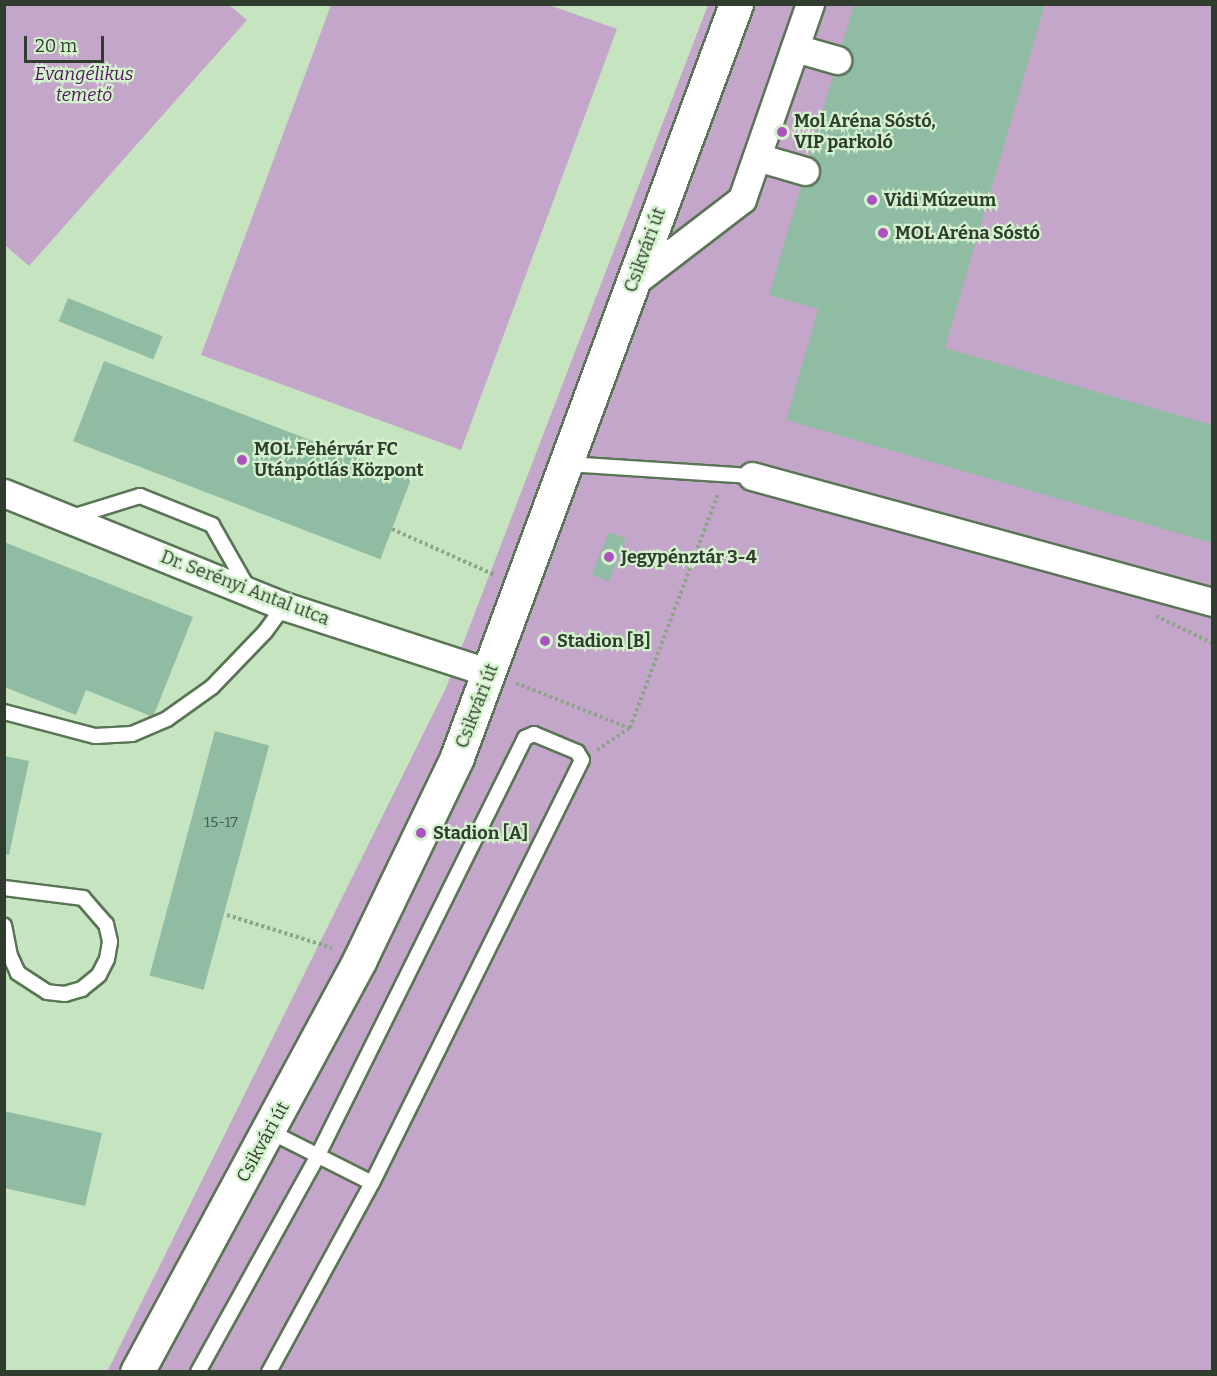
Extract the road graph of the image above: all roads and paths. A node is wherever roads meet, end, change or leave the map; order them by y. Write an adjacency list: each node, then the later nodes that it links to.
1 (736, 4): 7 (street, Csikvári út)
2 (810, 4): 3 (street)
3 (795, 48): 4 (street); 5 (street)
4 (837, 60)
5 (757, 157): 6 (street); 7 (street)
6 (805, 171)
7 (634, 282): 8 (street, Csikvári út)
8 (567, 464): 9 (lane); 13 (street, Csikvári út)
9 (739, 475): 15 (street); 21 (path)
10 (4, 493): 11 (street, Dr. Serényi Antal utca)
11 (69, 519): 14 (street, Dr. Serényi Antal utca); 14 (lane)
12 (392, 529): 13 (path)
13 (523, 586): 19 (street, Csikvári út)
14 (250, 592): 16 (street, Dr. Serényi Antal utca)
15 (1212, 602)
16 (284, 606): 19 (street, Dr. Serényi Antal utca); 20 (lane)
17 (1154, 615): 18 (path)
18 (1212, 643)
19 (490, 673): 21 (path); 26 (street, Csikvári út)
20 (4, 712)
21 (630, 728): 22 (path)
22 (582, 760): 28 (lane); 29 (lane)
23 (4, 888): 25 (lane)
24 (227, 915): 26 (path)
25 (4, 926)
26 (360, 959): 27 (street, Csikvári út)
27 (269, 1131): 28 (lane); 30 (street, Csikvári út)
28 (317, 1157): 29 (lane); 31 (lane)
29 (372, 1183): 32 (lane)
30 (137, 1371)
31 (198, 1371)
32 (269, 1371)

